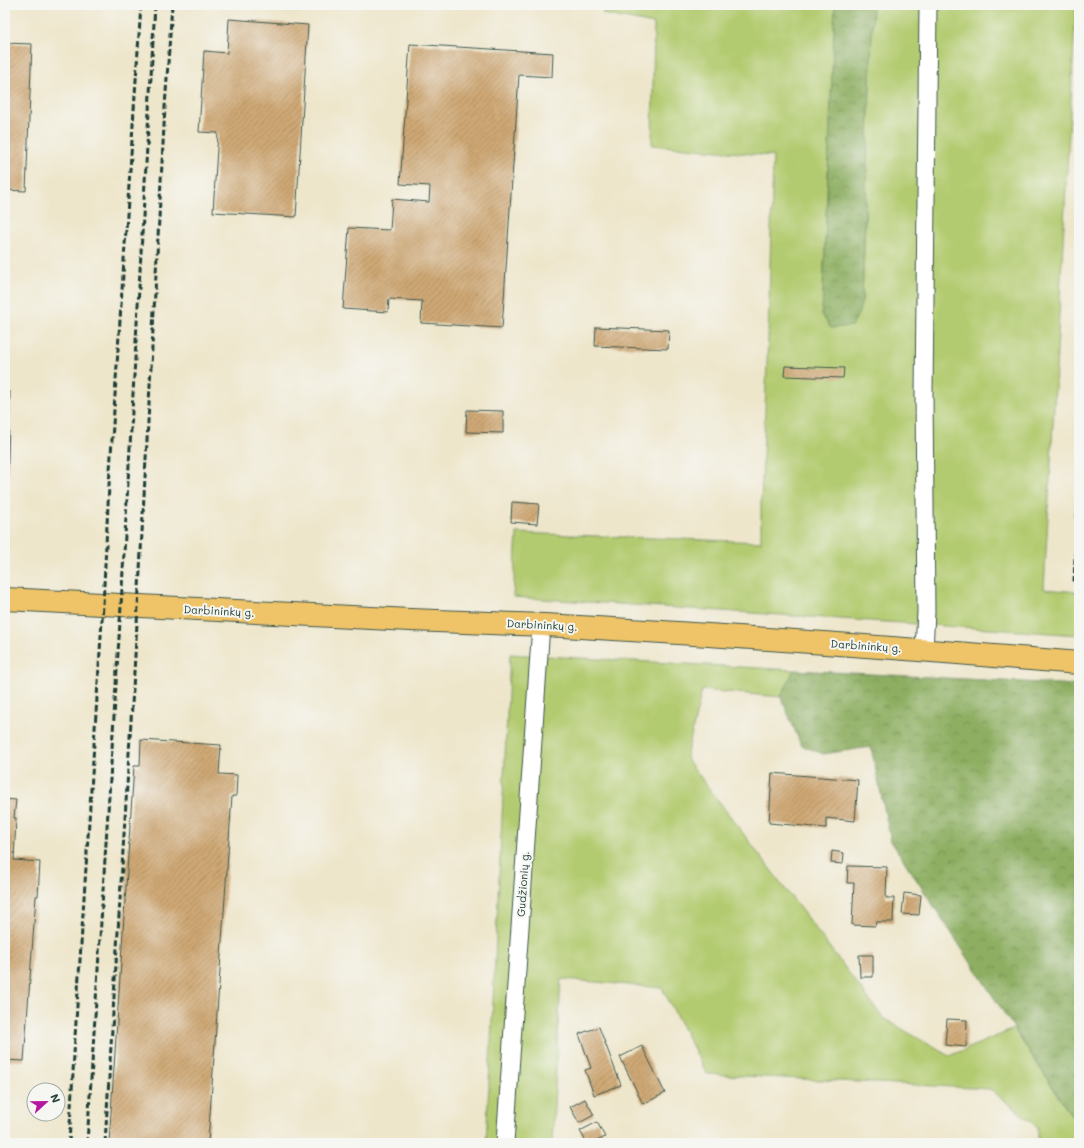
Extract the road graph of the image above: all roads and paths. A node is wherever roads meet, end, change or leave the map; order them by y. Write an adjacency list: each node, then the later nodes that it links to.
1 (928, 5): 4 (street)
2 (5, 599): 3 (main road, Darbininkų g.)
3 (541, 625): 4 (main road, Darbininkų g.); 6 (street, Gudžionių g.)
4 (924, 650): 5 (main road, Darbininkų g.)
5 (1079, 662)
6 (505, 1143)

